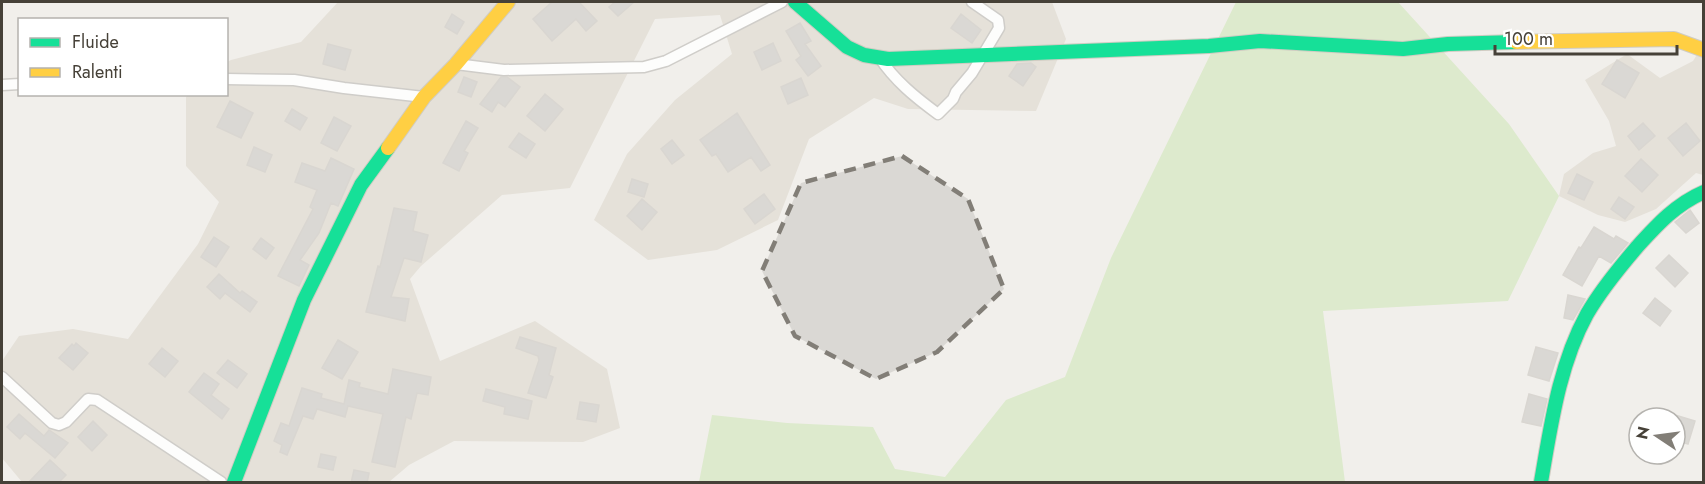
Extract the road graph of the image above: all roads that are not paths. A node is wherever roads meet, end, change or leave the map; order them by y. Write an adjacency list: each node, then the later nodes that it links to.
1 (507, 2): 8 (street)
2 (782, 2): 8 (street)
3 (795, 2): 7 (street)
4 (972, 2): 6 (street)
5 (1704, 50): 6 (street)
6 (981, 56): 7 (street); 7 (street)
7 (879, 57)
8 (456, 64): 12 (street)
9 (228, 79): 12 (street)
10 (2, 84): 11 (street)
11 (18, 84)
12 (424, 97): 16 (street)
13 (1704, 192): 17 (street)
14 (2, 377): 15 (street)
15 (221, 483)
16 (234, 483)
17 (1541, 483)

